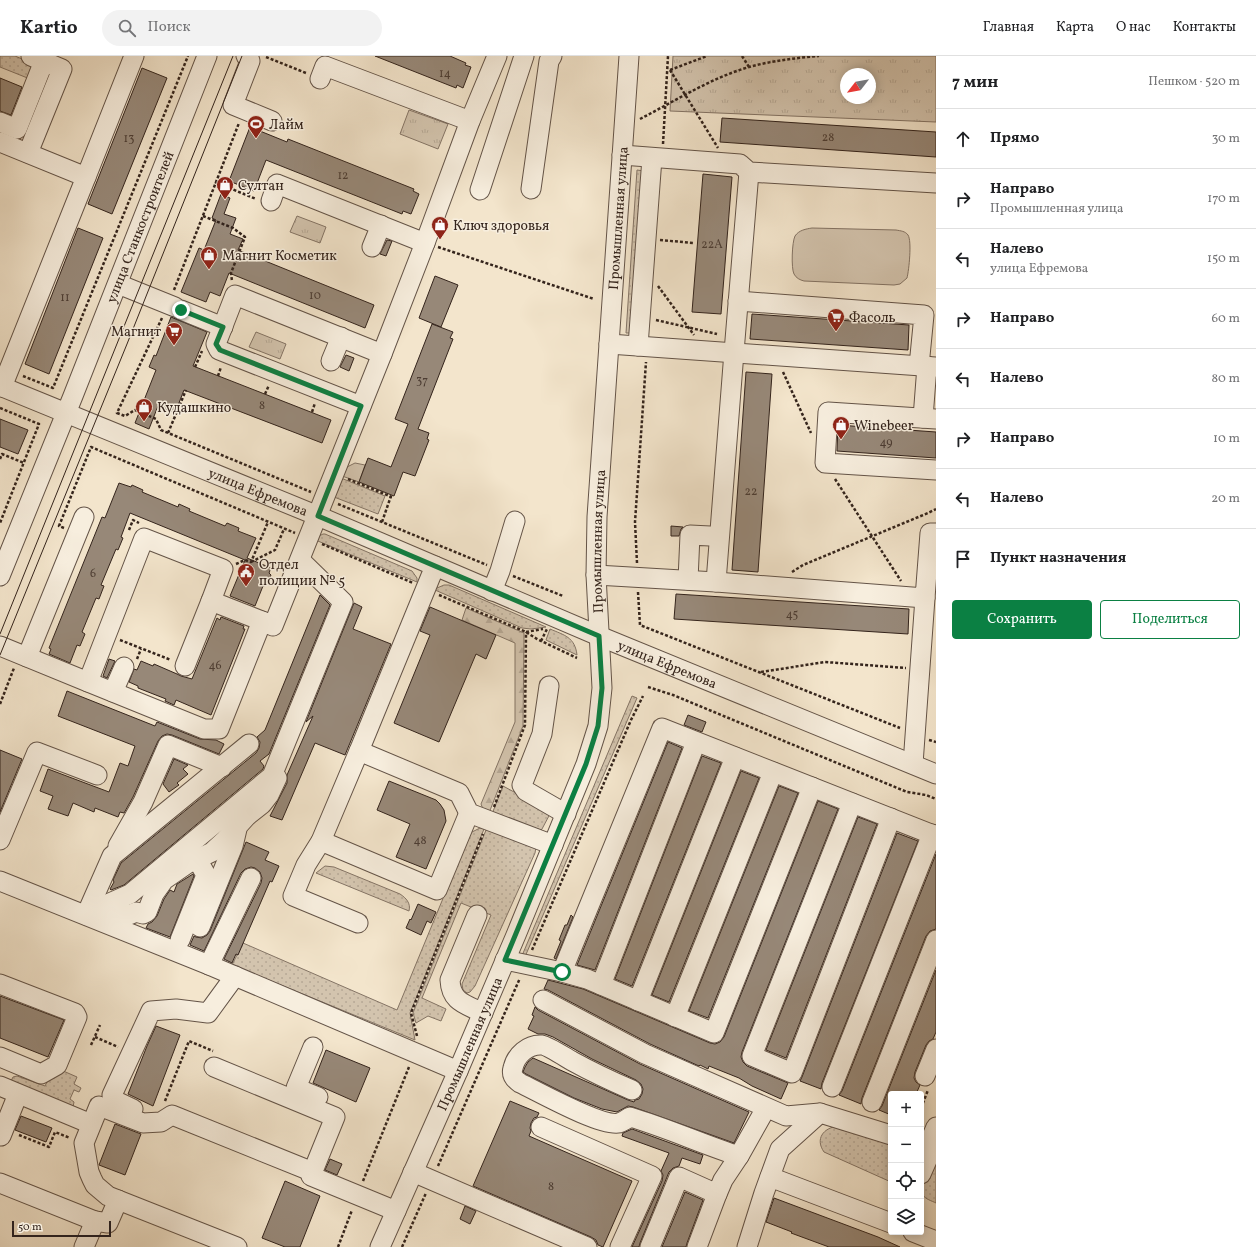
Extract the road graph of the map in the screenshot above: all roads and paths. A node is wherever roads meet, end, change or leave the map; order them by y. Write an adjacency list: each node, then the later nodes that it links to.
1 (134, 56): 30 (street)
2 (188, 56): 62 (path)
3 (207, 56): 42 (street, улица Станкостроителей)
4 (246, 56): 19 (street)
5 (497, 56): 22 (street)
6 (524, 56): 34 (street)
7 (552, 56): 33 (street)
8 (629, 56): 26 (street, Промышленная улица)
9 (707, 56): 18 (path)
10 (742, 56): 16 (path)
11 (819, 56): 13 (path)
12 (266, 57): 15 (path); 17 (path)
13 (790, 57): 16 (path)
14 (37, 59): 23 (street); 25 (street)
15 (263, 64)
16 (749, 67): 18 (path)
17 (320, 78): 22 (street)
18 (686, 96): 21 (path); 28 (path)
19 (245, 110): 20 (street); 31 (path)
20 (272, 120)
21 (640, 120)
22 (470, 121): 39 (street)
23 (0, 122)
24 (0, 142): 25 (street)
25 (28, 154): 30 (street)
26 (622, 155): 27 (street); 52 (street, Промышленная улица)
27 (652, 158): 28 (street); 54 (street)
28 (728, 163): 29 (street)
29 (749, 172): 32 (street); 46 (street)
30 (86, 176): 62 (street)
31 (216, 182): 35 (path); 36 (path)
32 (936, 183)
33 (531, 189)
34 (480, 190)
35 (263, 200): 37 (street)
36 (203, 216): 44 (path); 47 (path)
37 (381, 225): 39 (street); 41 (street)
38 (656, 240): 40 (path)
39 (425, 243): 45 (path); 58 (street)
40 (694, 243)
41 (372, 247)
42 (118, 284): 47 (street); 66 (street, улица Станкостроителей)
43 (657, 286): 50 (path)
44 (235, 295): 49 (street); 51 (street)
45 (594, 299)
46 (738, 301): 53 (street); 61 (street)
47 (175, 308): 49 (street); 68 (path)
48 (650, 319): 50 (path)
49 (223, 327): 64 (street)
50 (689, 328): 53 (path); 56 (path)
51 (341, 337): 58 (street); 60 (street)
52 (609, 344): 54 (street); 93 (street, Промышленная улица)
53 (734, 345): 56 (street); 59 (street); 96 (street)
54 (638, 346): 56 (street)
55 (202, 349): 57 (path)
56 (705, 350)
57 (208, 352)
58 (382, 354): 64 (street)
59 (775, 355): 61 (street); 69 (path)
60 (331, 362)
61 (927, 366): 67 (street)
62 (4, 381): 66 (street, улица Ефремова)
63 (186, 390): 68 (path)
64 (361, 406): 74 (street)
65 (0, 408): 71 (path)
66 (67, 412): 77 (street, улица Ефремова); 94 (street, улица Станкостроителей)
67 (929, 419): 72 (street)
68 (168, 433): 75 (path)
69 (812, 434)
70 (0, 459): 71 (path)
71 (24, 463): 82 (path)
72 (825, 463): 73 (street); 87 (path)
73 (936, 470)
74 (334, 474): 75 (street); 81 (path)
75 (324, 498): 77 (street); 81 (path)
76 (936, 509): 87 (path)
77 (318, 516): 88 (street); 91 (street, улица Ефремова)
78 (84, 517): 107 (street)
79 (515, 521): 97 (street)
80 (268, 522): 89 (path)
81 (382, 522): 84 (path)
82 (0, 523)
83 (284, 529): 89 (path)
84 (407, 532)
85 (936, 533): 98 (street)
86 (710, 536): 95 (street)
87 (872, 536): 92 (path); 98 (path)
88 (300, 560): 100 (street); 121 (street)
89 (251, 562): 90 (path)
90 (234, 564)
91 (435, 566): 97 (street, улица Ефремова); 122 (street)
92 (791, 572)
93 (596, 575): 95 (street); 104 (street, Промышленная улица)
94 (0, 576)
95 (688, 580): 96 (street)
96 (716, 582): 98 (street)
97 (492, 590): 104 (street, улица Ефремова)
98 (919, 598): 111 (street)
99 (211, 601): 100 (street); 103 (street); 109 (street)
100 (262, 621): 116 (street)
101 (640, 625): 112 (path)
102 (526, 632): 105 (path); 105 (path); 135 (path)
103 (106, 635): 109 (path); 113 (street)
104 (599, 636): 124 (street, улица Ефремова); 133 (street, Промышленная улица)
105 (541, 641): 108 (path)
106 (0, 646): 107 (street)
107 (27, 657): 113 (street)
108 (577, 658)
109 (185, 666)
110 (124, 667): 116 (street)
111 (920, 669): 112 (path); 117 (street)
112 (760, 672): 117 (path)
113 (88, 682): 116 (street)
114 (549, 686): 133 (street)
115 (648, 687): 130 (path)
116 (114, 692)
117 (915, 734): 119 (path); 124 (street)
118 (696, 742): 123 (street); 154 (street); 157 (street)
119 (936, 742)
120 (249, 744): 125 (street)
121 (284, 748): 136 (street); 145 (street)
122 (359, 751): 132 (street); 139 (street)
123 (735, 757): 126 (street); 159 (street)
124 (913, 764): 127 (street, улица Ефремова)
125 (222, 767): 141 (street); 141 (street)
126 (774, 772): 129 (street); 161 (street)
127 (936, 774)
128 (97, 775): 138 (street)
129 (812, 787): 131 (street); 161 (street)
130 (936, 799)
131 (852, 803): 134 (street); 134 (street)
132 (469, 812): 135 (street); 139 (street)
133 (566, 814): 140 (street, Промышленная улица)
134 (891, 818): 137 (street)
135 (488, 820): 140 (street); 168 (path)
136 (238, 825): 142 (street); 149 (street)
137 (934, 835): 173 (street)
138 (0, 840)
139 (321, 841): 148 (street)
140 (553, 845): 152 (street, Промышленная улица)
141 (112, 856): 146 (street)
142 (197, 859): 145 (street); 150 (street)
143 (251, 878): 153 (street)
144 (0, 881): 146 (street)
145 (102, 906): 146 (street)
146 (86, 915): 153 (street)
147 (477, 915): 160 (street)
148 (358, 923)
149 (200, 927)
150 (180, 940)
151 (936, 940): 176 (street)
152 (505, 960): 154 (street); 160 (street, Промышленная улица)
153 (210, 965): 155 (street)
154 (562, 972): 157 (street)
155 (235, 976): 167 (street); 168 (street)
156 (0, 984): 169 (street)
157 (601, 985): 159 (street)
158 (543, 1000): 177 (street)
159 (638, 1001): 161 (street)
160 (483, 1013): 171 (street, Промышленная улица)
161 (675, 1017)
162 (100, 1025): 163 (path)
163 (95, 1037): 164 (path); 167 (path)
164 (91, 1045)
165 (313, 1047): 180 (street)
166 (936, 1049): 172 (street)
167 (132, 1053): 178 (street)
168 (414, 1053): 171 (street); 195 (path)
169 (7, 1060): 174 (street)
170 (214, 1067): 180 (street)
171 (458, 1071): 191 (street, Промышленная улица)
172 (925, 1076)
173 (832, 1087)
174 (7, 1089): 181 (street); 185 (street)
175 (632, 1090): 188 (street)
176 (872, 1102)
177 (766, 1108): 179 (street); 188 (street)
178 (136, 1110)
179 (820, 1113): 184 (street); 192 (street)
180 (335, 1117): 190 (street)
181 (92, 1124): 186 (street); 190 (street)
182 (541, 1127): 207 (street)
183 (936, 1128): 187 (street)
184 (888, 1134)
185 (1, 1136): 186 (path)
186 (84, 1143): 196 (street)
187 (928, 1147): 189 (street)
188 (739, 1156): 194 (street)
189 (924, 1167)
190 (313, 1172): 195 (street)
191 (413, 1172): 197 (street, Промышленная улица); 206 (street)
192 (770, 1177): 199 (street); 210 (street)
193 (0, 1183): 198 (street)
194 (717, 1194): 208 (street); 209 (street)
195 (358, 1195): 197 (street); 204 (path)
196 (118, 1200): 198 (street); 203 (street)
197 (396, 1211): 205 (street, Промышленная улица)
198 (95, 1221): 202 (street)
199 (888, 1222)
200 (921, 1235): 201 (street)
201 (936, 1241)
202 (84, 1247)
203 (237, 1247)
204 (338, 1247)
205 (380, 1247)
206 (587, 1247)
207 (620, 1247)
208 (650, 1247)
209 (698, 1247)
210 (747, 1247)

